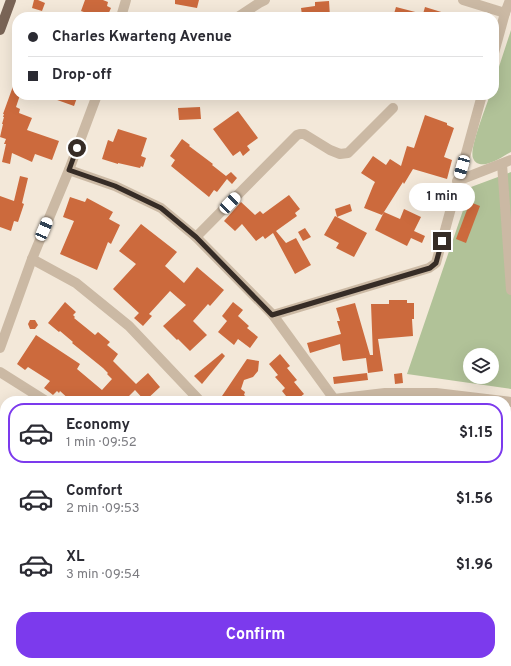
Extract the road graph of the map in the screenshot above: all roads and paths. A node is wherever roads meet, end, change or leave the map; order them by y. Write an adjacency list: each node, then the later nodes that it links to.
1 (11, 0): 9 (main road)
2 (126, 0): 6 (street)
3 (265, 0): 7 (street)
4 (463, 0): 8 (street)
5 (510, 0): 8 (street)
6 (122, 12)
7 (245, 12)
8 (505, 13): 10 (street)
9 (0, 30)
10 (499, 35)
11 (94, 100): 15 (street)
12 (481, 100): 16 (street)
13 (393, 108): 17 (street)
14 (507, 162): 16 (street); 19 (street)
15 (69, 170): 17 (street); 18 (street)
16 (457, 182): 20 (street)
17 (196, 237): 20 (street)
18 (32, 259): 21 (street); 24 (street)
19 (511, 290)
20 (272, 315): 25 (street)
21 (0, 348)
22 (0, 372): 23 (street)
23 (38, 396)
24 (195, 396)
25 (328, 396)
26 (362, 396): 27 (street)
27 (461, 396)

